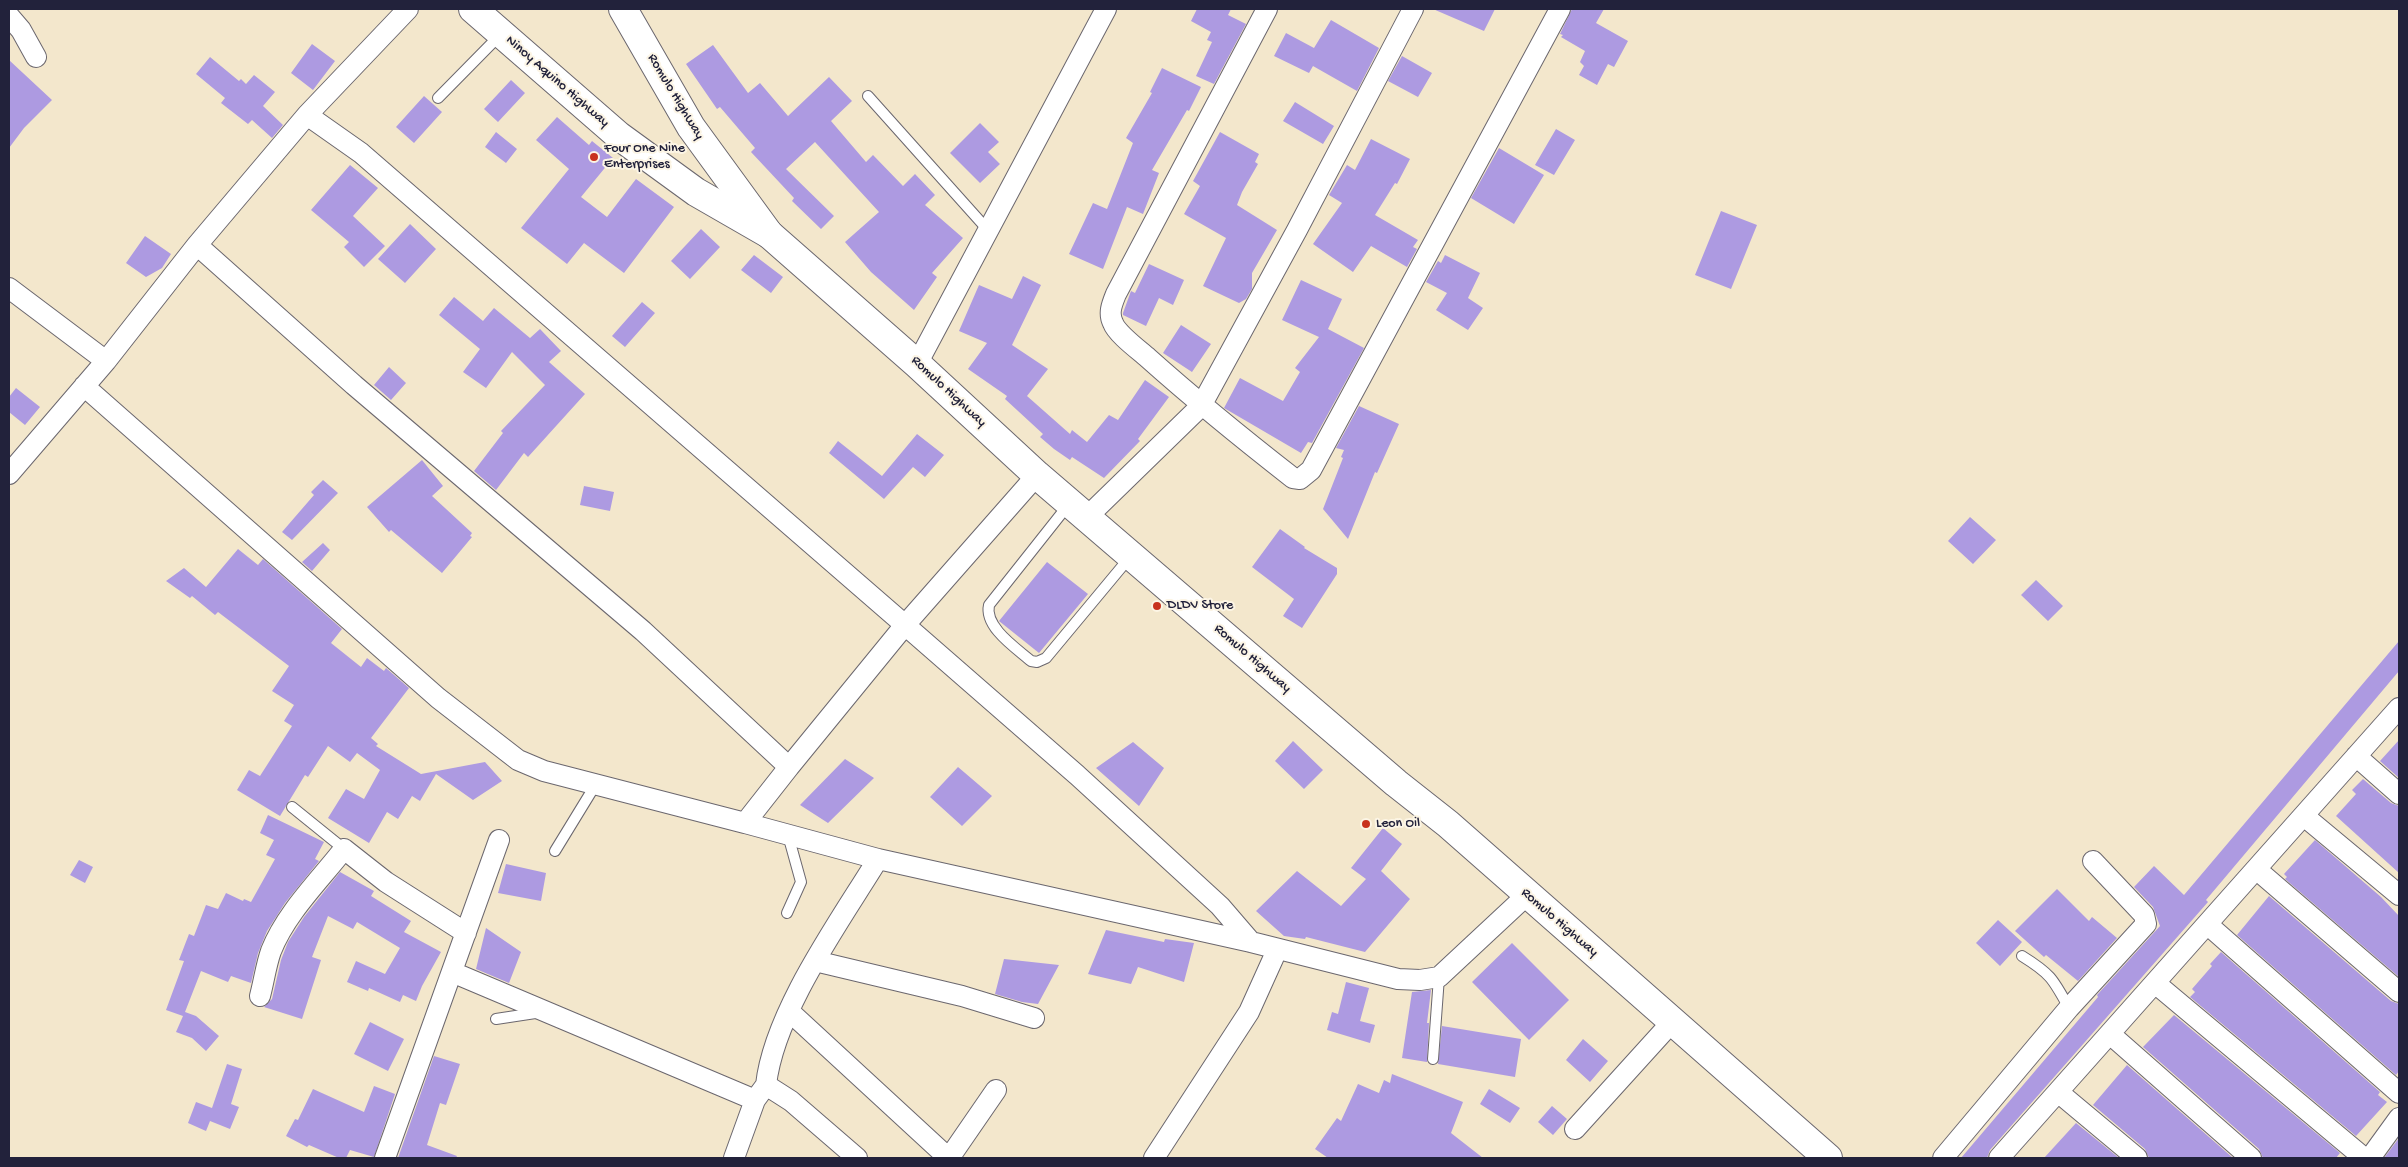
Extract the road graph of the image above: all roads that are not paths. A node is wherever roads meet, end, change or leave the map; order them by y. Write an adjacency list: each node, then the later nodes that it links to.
1 (408, 9): 13 (street)
2 (473, 9): 9 (main road, Ninoy Aquino Highway)
3 (623, 9): 15 (main road, Romulo Highway)
4 (1106, 9): 14 (street)
5 (1267, 9): 21 (street)
6 (1414, 9): 21 (street)
7 (1560, 9): 21 (street)
8 (9, 16): 10 (street)
9 (502, 34): 12 (lane); 15 (main road, Ninoy Aquino Highway)
10 (36, 57)
11 (868, 96): 14 (lane)
12 (438, 98)
13 (307, 115): 16 (street); 26 (street)
14 (987, 230): 19 (street)
15 (769, 234): 19 (main road, Romulo Highway)
16 (197, 245): 18 (street); 29 (street)
17 (9, 288): 18 (street)
18 (106, 361): 20 (street)
19 (917, 364): 23 (main road, Romulo Highway)
20 (84, 386): 22 (street); 30 (street)
21 (1201, 406): 24 (street)
22 (9, 474)
23 (1037, 476): 24 (main road, Romulo Highway); 26 (street)
24 (1079, 510): 25 (main road, Romulo Highway); 25 (lane)
25 (1132, 556): 42 (main road, Romulo Highway)
26 (905, 625): 29 (street); 47 (street)
27 (2399, 708): 28 (street)
28 (2356, 756): 31 (street); 33 (street)
29 (789, 767): 34 (street)
30 (596, 784): 34 (street); 38 (lane)
31 (2399, 794)
32 (292, 807): 37 (lane)
33 (2304, 816): 41 (street); 43 (street)
34 (745, 824): 35 (street)
35 (788, 835): 39 (street); 44 (lane)
36 (499, 840): 46 (street)
37 (344, 849): 46 (street); 55 (street)
38 (554, 851)
39 (878, 859): 47 (street); 50 (street)
40 (2093, 861): 56 (street)
41 (2256, 869): 45 (street); 54 (street)
42 (1527, 894): 52 (street); 61 (main road, Romulo Highway)
43 (2399, 895)
44 (788, 913)
45 (2207, 924): 53 (street); 67 (street)
46 (466, 933): 51 (street)
47 (1251, 942): 48 (street)
48 (1277, 950): 52 (street); 75 (street)
49 (2022, 956): 56 (lane)
50 (815, 961): 58 (street); 59 (street)
51 (452, 972): 57 (street); 72 (street)
52 (1439, 977): 63 (lane)
53 (2155, 983): 62 (street); 79 (street)
54 (2399, 992)
55 (260, 996)
56 (2069, 1008): 76 (street)
57 (545, 1012): 60 (lane); 65 (street)
58 (790, 1012): 64 (street); 65 (street)
59 (1034, 1018)
60 (496, 1019)
61 (1672, 1022): 69 (street); 70 (main road, Romulo Highway)
62 (2110, 1034): 66 (street); 78 (street)
63 (1433, 1059)
64 (996, 1090)
65 (760, 1092): 73 (street); 74 (street)
66 (2058, 1092): 71 (street); 77 (street)
67 (2399, 1093)
68 (2399, 1118): 80 (street)
69 (1575, 1129)
70 (1815, 1154)
71 (2010, 1154)
72 (385, 1158)
73 (734, 1158)
74 (857, 1158)
75 (1154, 1158)
76 (1943, 1158)
77 (2137, 1158)
78 (2251, 1158)
79 (2364, 1158)
80 (2370, 1158)

